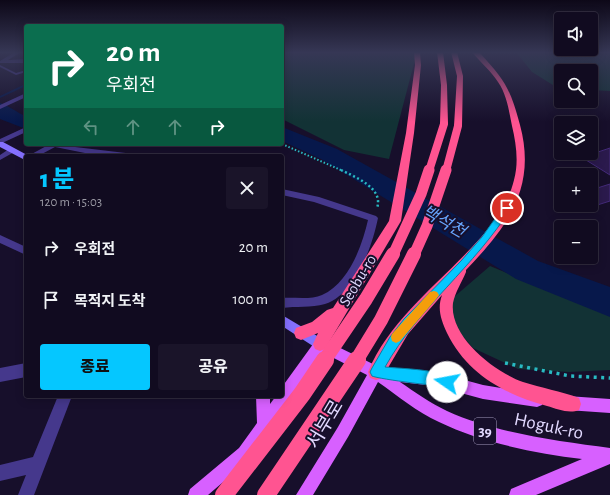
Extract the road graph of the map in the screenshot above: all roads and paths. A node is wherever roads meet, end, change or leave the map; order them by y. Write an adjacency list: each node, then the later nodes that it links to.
1 (417, 75): 23 (highway)
2 (443, 75): 7 (highway, Seobu-ro)
3 (460, 75): 7 (highway, Seobu-ro)
4 (495, 75): 22 (highway)
5 (24, 97): 6 (street)
6 (0, 107)
7 (451, 125): 45 (highway, Seobu-ro, bridge); 46 (highway, Seobu-ro, bridge)
8 (24, 129): 9 (street)
9 (0, 143): 13 (street)
10 (284, 145): 19 (path)
11 (52, 146): 14 (street)
12 (59, 146): 15 (street)
13 (12, 151): 16 (street); 17 (street)
14 (36, 154)
15 (112, 154)
16 (24, 156)
17 (0, 158)
18 (284, 192): 19 (street)
19 (373, 218): 24 (street)
20 (0, 239): 21 (street)
21 (24, 250)
22 (464, 264): 30 (highway); 35 (highway)
23 (350, 293): 26 (highway); 27 (highway)
24 (284, 303)
25 (284, 321): 26 (street, Hoguk-ro)
26 (301, 333): 27 (street, Hoguk-ro)
27 (320, 344): 30 (main road, Hoguk-ro / 39); 37 (main road)
28 (503, 362): 32 (path)
29 (24, 370): 31 (street)
30 (376, 372): 35 (main road, Hoguk-ro / 39); 39 (main road, Hoguk-ro / 39); 47 (main road, 서부로)
31 (0, 376)
32 (610, 378)
33 (64, 398): 40 (street)
34 (263, 398): 37 (main road)
35 (573, 404): 36 (main road, Hoguk-ro / 39)
36 (610, 406)
37 (264, 428): 38 (main road)
38 (245, 453): 43 (main road); 44 (main road)
39 (608, 457): 48 (main road, 39)
40 (38, 464): 41 (street); 42 (street)
41 (0, 473)
42 (26, 495)
43 (196, 495)
44 (218, 495)
45 (224, 495)
46 (266, 495)
47 (304, 495)
48 (517, 495)

